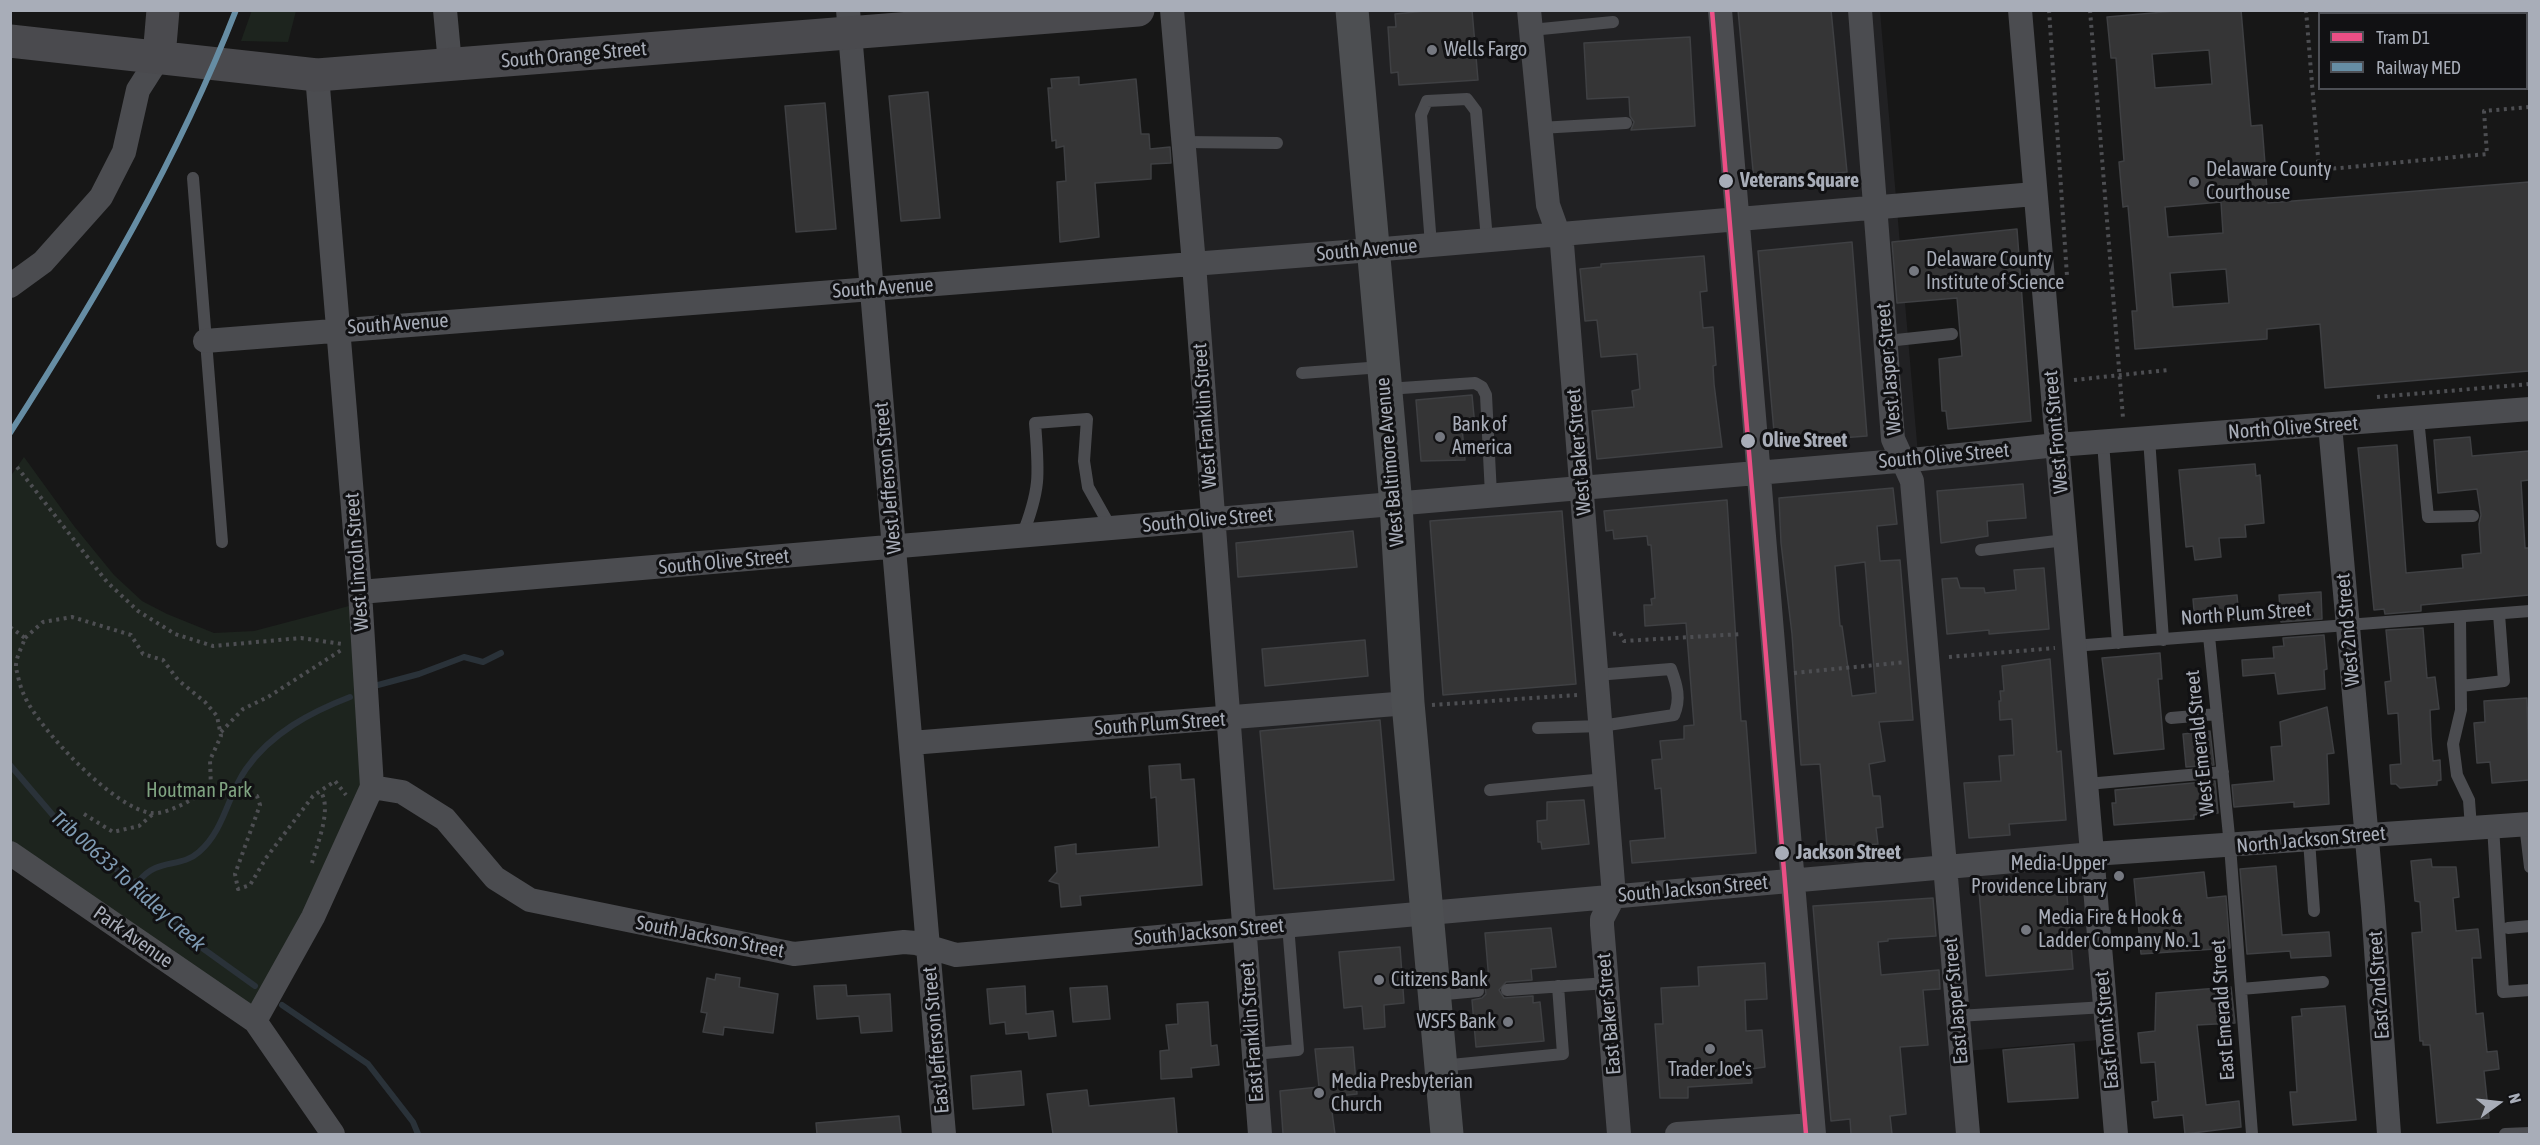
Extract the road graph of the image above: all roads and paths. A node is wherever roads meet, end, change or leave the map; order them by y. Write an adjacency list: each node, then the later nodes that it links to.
1 (163, 10): 19 (main road)
2 (445, 10): 20 (street)
3 (1172, 10): 25 (street, West Franklin Street)
4 (1352, 10): 36 (main road, West Baltimore Avenue)
5 (1705, 10): 32 (street)
6 (1720, 10): 32 (street)
7 (1860, 10): 31 (street, West Jasper Street)
8 (2020, 10): 30 (street, West Front Street)
9 (2049, 10): 38 (path)
10 (2090, 10): 48 (path)
11 (2306, 10): 27 (path)
12 (1124, 11): 13 (main road, South Orange Street)
13 (1020, 15): 14 (main road, South Orange Street)
14 (959, 18): 16 (main road, South Orange Street)
15 (1530, 20): 17 (lane); 24 (street, West Baker Street)
16 (849, 22): 20 (main road, South Orange Street); 40 (street, West Jefferson Street)
17 (1613, 22)
18 (10, 41): 19 (main road, South Orange Street)
19 (169, 59): 21 (main road, South Orange Street); 39 (street)
20 (450, 64): 21 (main road, South Orange Street)
21 (317, 75): 41 (street, West Lincoln Street)
22 (2529, 107): 27 (path)
23 (1626, 123): 24 (lane)
24 (1540, 128): 33 (street, West Baker Street)
25 (1184, 142): 26 (lane); 37 (street, West Franklin Street)
26 (1277, 142)
27 (2319, 169): 28 (path)
28 (2266, 175)
29 (193, 178): 43 (lane)
30 (2036, 194): 31 (street); 62 (street, West Front Street)
31 (1876, 208): 32 (street); 44 (street, West Jasper Street)
32 (1730, 220): 33 (street); 65 (street)
33 (1561, 234): 34 (street, South Avenue); 66 (street, West Baker Street)
34 (1487, 240): 35 (street, South Avenue); 35 (lane)
35 (1431, 245): 36 (street, South Avenue)
36 (1372, 250): 37 (street, South Avenue); 49 (main road, West Baltimore Avenue)
37 (1194, 264): 40 (street, South Avenue); 70 (street, West Franklin Street)
38 (2067, 277)
39 (10, 286)
40 (872, 289): 41 (street, South Avenue); 75 (street, West Jefferson Street)
41 (338, 328): 43 (street, South Avenue); 77 (street, West Lincoln Street)
42 (1952, 334): 44 (lane)
43 (205, 340): 74 (lane)
44 (1887, 341): 63 (street, West Jasper Street)
45 (2073, 368): 50 (path)
46 (2168, 370): 48 (path)
47 (1302, 373): 49 (lane)
48 (2120, 375): 50 (path); 56 (path)
49 (1383, 378): 67 (lane); 68 (main road, West Baltimore Avenue)
50 (2073, 380): 52 (path)
51 (2529, 384): 53 (path)
52 (2075, 391)
53 (2374, 397)
54 (2529, 409): 57 (street, North Olive Street)
55 (2135, 417): 56 (path)
56 (2123, 418): 58 (path)
57 (2418, 418): 59 (street, North Olive Street); 69 (lane)
58 (2111, 419)
59 (2330, 425): 60 (street, North Olive Street); 81 (street, West 2nd Street)
60 (2149, 438): 61 (street, North Olive Street); 87 (lane)
61 (2103, 442): 62 (street, North Olive Street); 88 (lane)
62 (2057, 445): 63 (street, South Olive Street); 73 (street, West Front Street)
63 (1904, 461): 65 (street, South Olive Street); 121 (street, West Jasper Street)
64 (17, 467): 102 (path)
65 (1751, 472): 66 (street, South Olive Street); 122 (street)
66 (1582, 486): 67 (street, South Olive Street); 93 (street, West Baker Street)
67 (1491, 495): 68 (street, South Olive Street)
68 (1396, 505): 70 (street, South Olive Street); 96 (main road, West Baltimore Avenue)
69 (2473, 516)
70 (1212, 519): 71 (street, South Olive Street); 99 (street, West Franklin Street)
71 (1111, 528): 72 (street, South Olive Street); 72 (lane)
72 (1022, 536): 75 (street, South Olive Street)
73 (2065, 540): 76 (lane); 89 (street, West Front Street)
74 (222, 542)
75 (894, 547): 77 (street, South Olive Street); 103 (street, West Jefferson Street)
76 (1981, 550)
77 (360, 592): 107 (street, West Lincoln Street)
78 (2529, 611): 79 (lane, North Plum Street)
79 (2499, 614): 80 (lane, North Plum Street); 94 (lane)
80 (2460, 617): 81 (lane, North Plum Street); 94 (lane)
81 (2348, 626): 85 (lane, North Plum Street); 115 (street, West 2nd Street)
82 (10, 627): 86 (path)
83 (1612, 634): 84 (path)
84 (1742, 634)
85 (2208, 636): 87 (lane, North Plum Street); 97 (lane, West Emerald Street)
86 (25, 638): 102 (path); 112 (path)
87 (2163, 640): 88 (lane, North Plum Street)
88 (2118, 643): 89 (lane, North Plum Street)
89 (2073, 646): 90 (path); 106 (street, West Front Street)
90 (1947, 657)
91 (1910, 661): 92 (path)
92 (1790, 673)
93 (1596, 675): 100 (street, West Baker Street); 100 (lane)
94 (2461, 686): 114 (lane)
95 (1579, 694): 96 (path)
96 (1419, 704): 99 (street, South Plum Street); 125 (main road, West Baltimore Avenue)
97 (2217, 714): 98 (lane); 104 (lane, West Emerald Street)
98 (2171, 718)
99 (1228, 720): 103 (street, South Plum Street); 129 (street, West Franklin Street)
100 (1601, 726): 101 (lane); 105 (street, West Baker Street)
101 (1538, 728)
102 (220, 732): 108 (path)
103 (911, 743): 130 (street, West Jefferson Street)
104 (2223, 772): 106 (lane); 117 (lane, West Emerald Street)
105 (1605, 779): 109 (lane); 123 (street, West Baker Street)
106 (2086, 784): 119 (street, West Front Street)
107 (372, 787): 130 (street, South Jackson Street); 141 (street, West Lincoln Street)
108 (211, 788): 110 (path); 112 (path)
109 (1490, 790)
110 (347, 801)
111 (84, 814): 112 (path)
112 (153, 814)
113 (2528, 824): 114 (street, North Jackson Street); 120 (lane)
114 (2482, 827): 115 (street, North Jackson Street); 136 (lane)
115 (2365, 835): 116 (street, North Jackson Street); 155 (street, East 2nd Street)
116 (2308, 840): 117 (street, North Jackson Street); 124 (lane)
117 (2230, 846): 119 (street, North Jackson Street); 134 (lane, East Emerald Street)
118 (10, 853): 141 (street, Park Avenue)
119 (2093, 854): 121 (street, South Jackson Street); 139 (street, East Front Street)
120 (2529, 867)
121 (1945, 868): 122 (street, South Jackson Street); 140 (street, East Jasper Street)
122 (1785, 881): 123 (street, South Jackson Street); 144 (street)
123 (1614, 896): 125 (street, South Jackson Street); 132 (street, East Baker Street)
124 (2314, 911)
125 (1428, 913): 126 (street, South Jackson Street); 138 (main road, West Baltimore Avenue)
126 (1288, 925): 129 (street, South Jackson Street); 142 (lane)
127 (2529, 926): 128 (lane)
128 (2508, 928)
129 (1244, 929): 130 (street, South Jackson Street); 142 (street, East Franklin Street)
130 (928, 946): 147 (street, East Jefferson Street)
131 (2323, 982): 134 (lane)
132 (1607, 983): 133 (lane); 150 (street, East Baker Street)
133 (1558, 986): 135 (lane); 143 (lane)
134 (2241, 989): 154 (lane, East Emerald Street)
135 (1507, 990)
136 (2529, 990)
137 (1478, 991): 138 (lane)
138 (1434, 995): 143 (main road, West Baltimore Avenue)
139 (2105, 1006): 140 (lane); 153 (street, East Front Street)
140 (1958, 1016): 152 (street, East Jasper Street)
141 (255, 1021): 146 (street)
142 (1254, 1054): 148 (street, East Franklin Street)
143 (1441, 1066): 149 (main road, West Baltimore Avenue)
144 (1806, 1130): 151 (street)
145 (2529, 1133): 157 (lane)
146 (333, 1134)
147 (944, 1134)
148 (1260, 1134)
149 (1447, 1134)
150 (1619, 1134)
151 (1677, 1134)
152 (1968, 1134)
153 (2116, 1134)
154 (2252, 1134)
155 (2389, 1134)
156 (2505, 1134): 157 (lane)
157 (2510, 1134)

